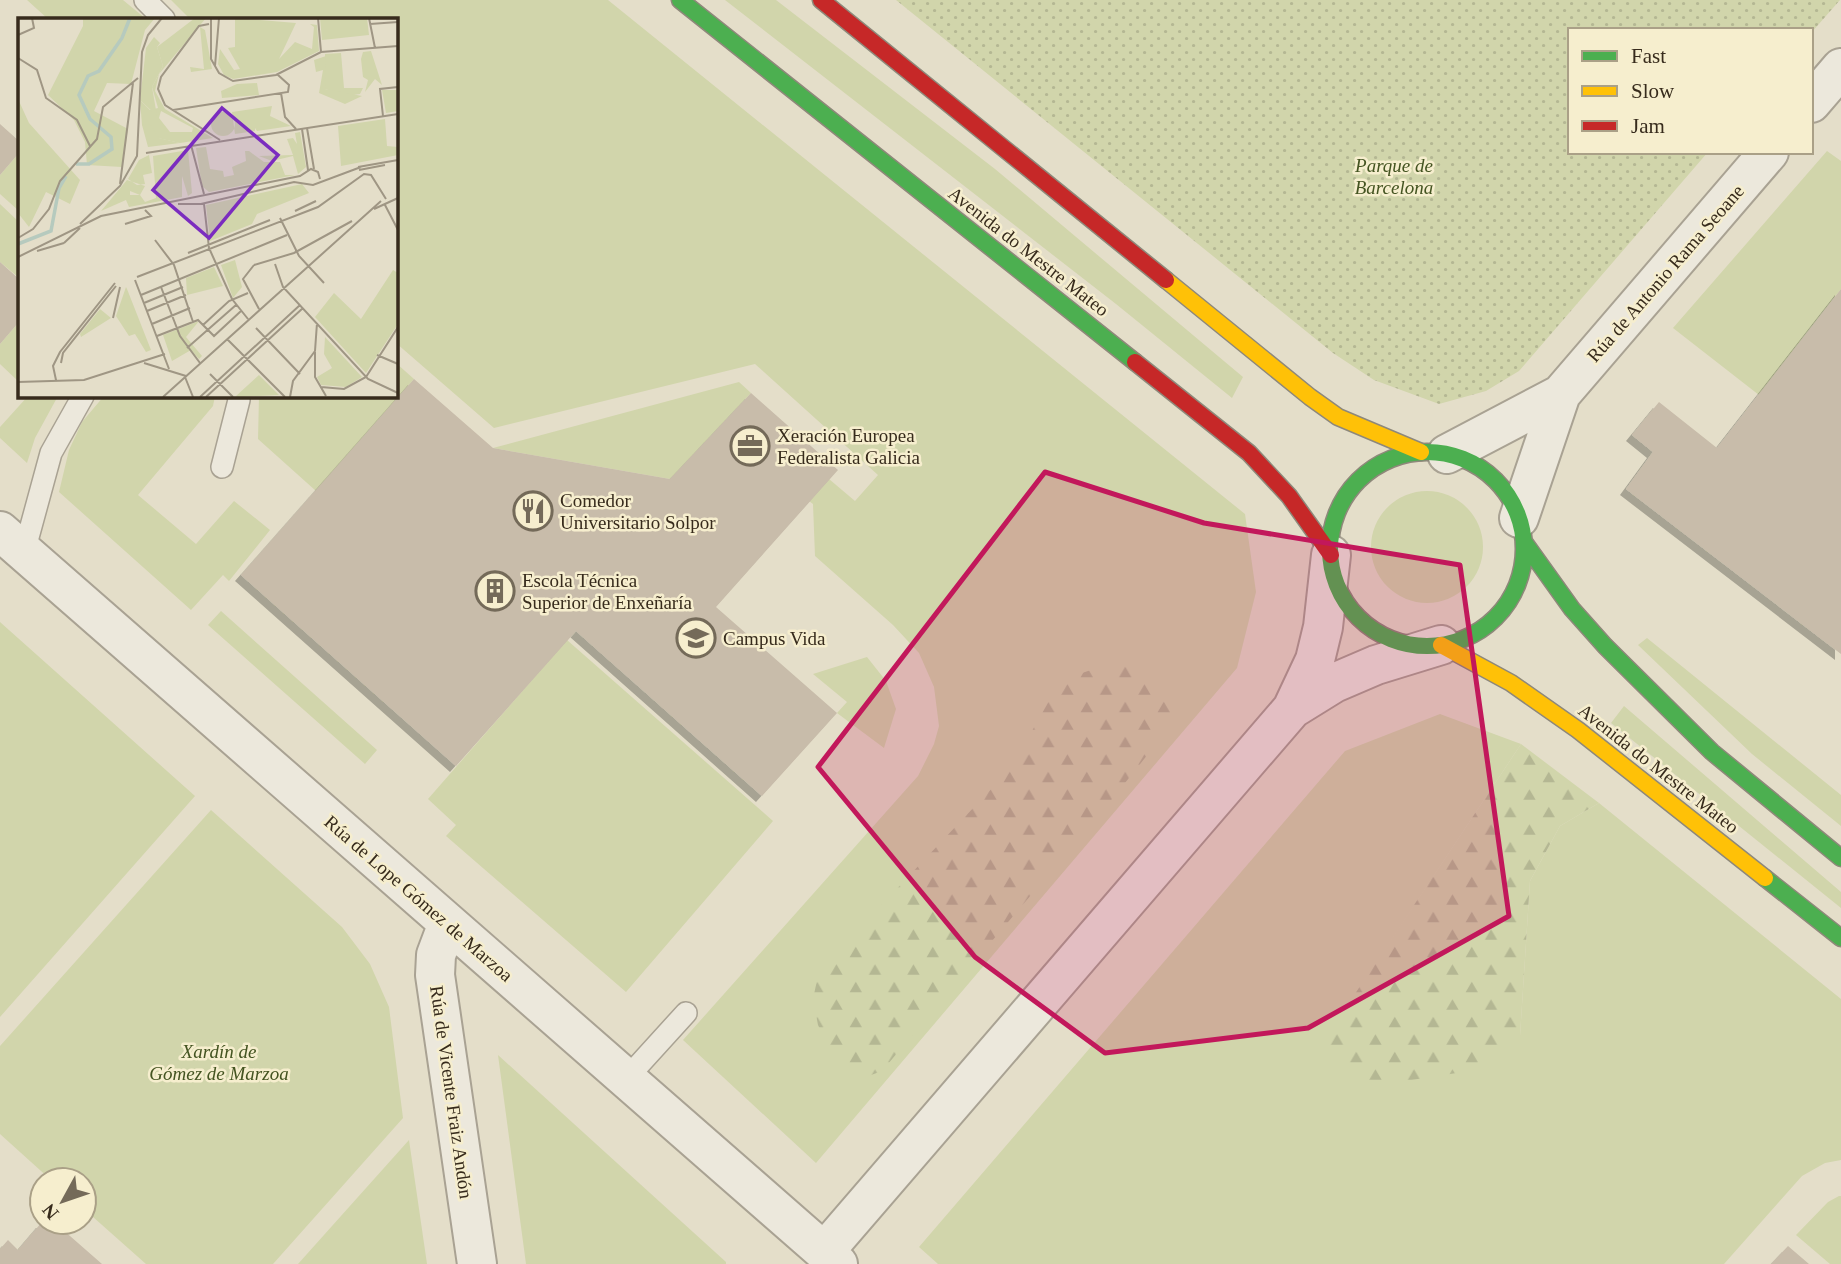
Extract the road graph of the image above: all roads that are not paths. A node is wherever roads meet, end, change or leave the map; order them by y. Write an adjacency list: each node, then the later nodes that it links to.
1 (145, 0): 4 (lane)
2 (680, 0): 15 (main road, Avenida do Mestre Mateo)
3 (821, 0): 11 (main road)
4 (163, 18)
5 (1841, 68): 6 (street)
6 (1813, 101)
7 (1767, 154): 8 (street, Rúa de Antonio Rama Seoane)
8 (1561, 394): 11 (street, Rúa de Antonio Rama Seoane); 13 (street, Rúa de Antonio Rama Seoane)
9 (82, 397): 14 (lane)
10 (238, 397): 12 (lane)
11 (1434, 453): 13 (main road); 15 (main road)
12 (222, 467)
13 (1522, 530): 16 (main road); 18 (main road)
14 (12, 541): 19 (street, Rúa de Lope Gómez de Marzoa)
15 (1331, 555): 16 (main road); 17 (street)
16 (1441, 645): 17 (street); 20 (main road, Avenida do Mestre Mateo)
17 (1292, 709): 23 (street)
18 (1841, 858)
19 (448, 923): 22 (street, Rúa de Lope Gómez de Marzoa); 24 (street, Rúa de Vicente Fraiz Andón)
20 (1841, 938)
21 (686, 1013): 22 (lane)
22 (626, 1079): 23 (street, Rúa de Lope Gómez de Marzoa)
23 (831, 1258)
24 (477, 1264)

